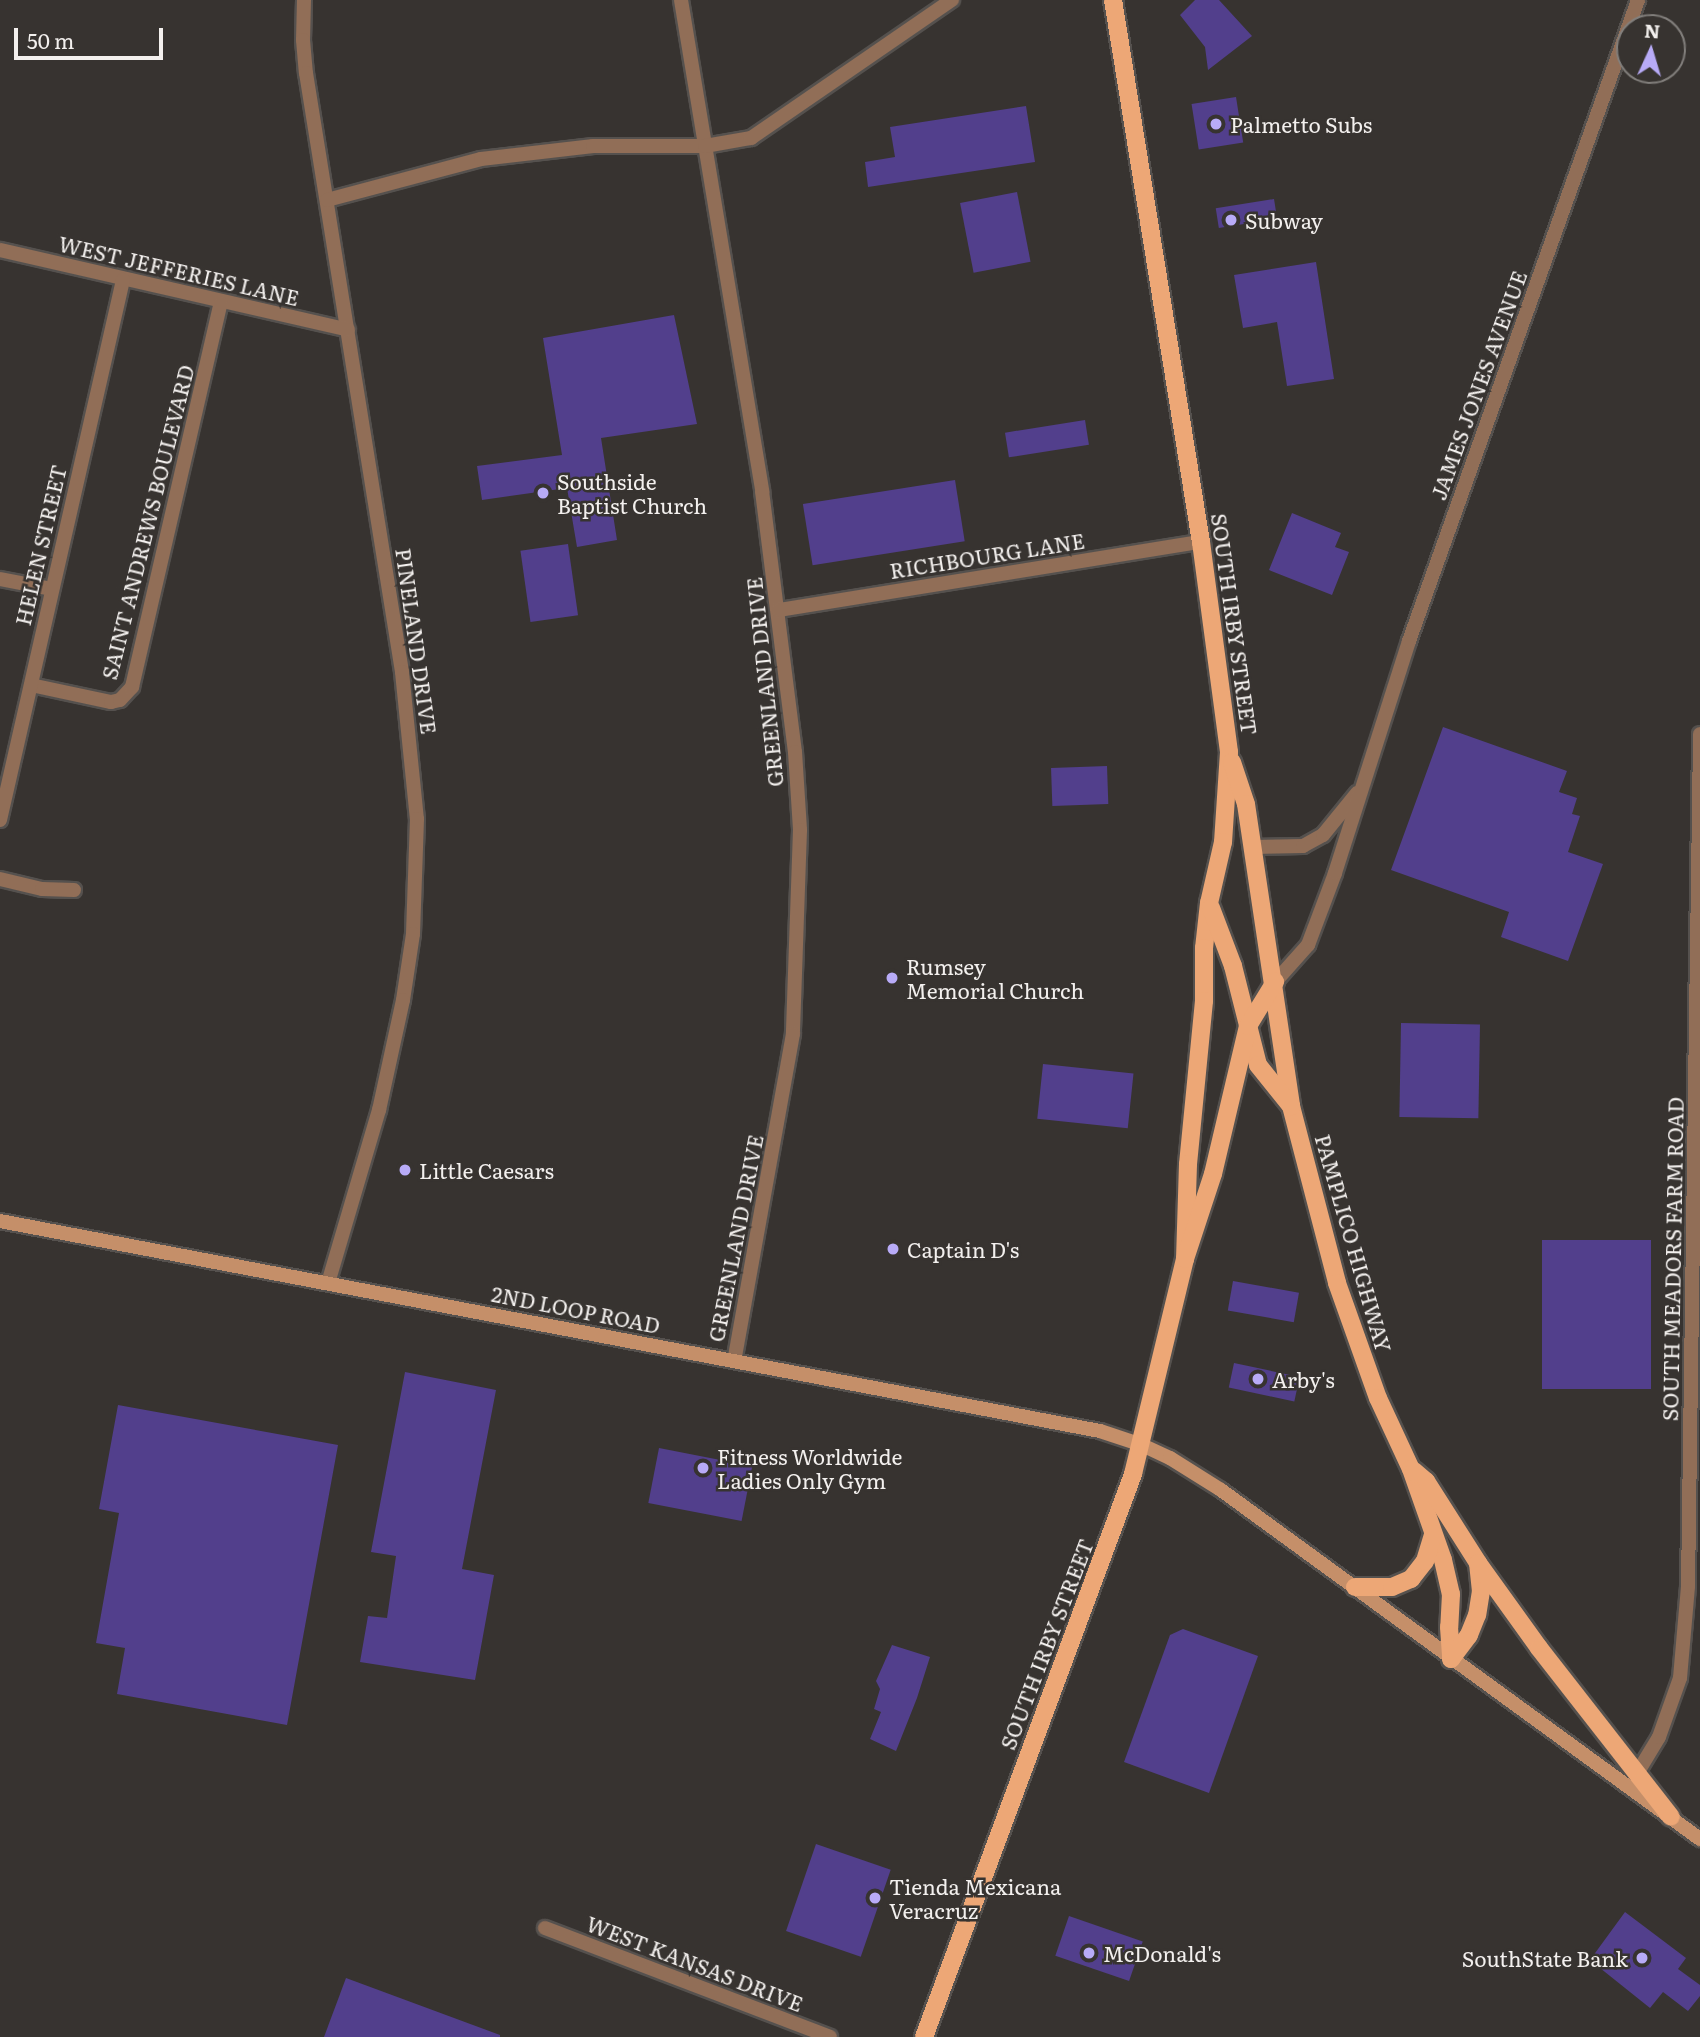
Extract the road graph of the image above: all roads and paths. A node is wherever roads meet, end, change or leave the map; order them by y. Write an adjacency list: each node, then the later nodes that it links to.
1 (304, 0): 7 (street, PINELAND DRIVE)
2 (681, 0): 6 (street, GREENLAND DRIVE)
3 (951, 0): 6 (street)
4 (1113, 0): 12 (main road, SOUTH IRBY STREET)
5 (1638, 0): 19 (street, JAMES JONES AVENUE)
6 (705, 146): 7 (street); 15 (street, GREENLAND DRIVE)
7 (327, 200): 11 (street, PINELAND DRIVE)
8 (0, 250): 9 (street, WEST JEFFERIES LANE)
9 (122, 280): 10 (street, WEST JEFFERIES LANE); 14 (street, HELEN STREET)
10 (221, 303): 11 (street, WEST JEFFERIES LANE); 16 (street, SAINT ANDREWS BOULEVARD)
11 (348, 331): 30 (street, PINELAND DRIVE)
12 (1201, 542): 15 (street, RICHBOURG LANE); 18 (main road, SOUTH IRBY STREET)
13 (0, 579): 14 (street)
14 (52, 589): 16 (street, HELEN STREET)
15 (779, 610): 31 (street, GREENLAND DRIVE)
16 (30, 684): 20 (street, HELEN STREET)
17 (1700, 734): 38 (street, SOUTH MEADORS FARM ROAD)
18 (1229, 752): 21 (main road, PAMPLICO HIGHWAY); 24 (main road, SOUTH IRBY STREET)
19 (1363, 786): 21 (street, JAMES JONES AVENUE); 25 (street, JAMES JONES AVENUE)
20 (0, 820)
21 (1253, 847): 25 (main road, PAMPLICO HIGHWAY)
22 (0, 879): 23 (street)
23 (74, 890)
24 (1209, 903): 26 (main road, PAMPLICO HIGHWAY); 29 (main road, SOUTH IRBY STREET)
25 (1275, 982): 26 (main road, SOUTH IRBY STREET); 27 (main road, PAMPLICO HIGHWAY)
26 (1248, 1026): 27 (main road, PAMPLICO HIGHWAY); 29 (main road, SOUTH IRBY STREET)
27 (1291, 1106): 33 (main road, PAMPLICO HIGHWAY)
28 (0, 1221): 30 (main road, 2ND LOOP ROAD)
29 (1185, 1259): 32 (main road, SOUTH IRBY STREET)
30 (328, 1283): 31 (main road, 2ND LOOP ROAD)
31 (734, 1361): 32 (main road, 2ND LOOP ROAD)
32 (1142, 1445): 36 (main road, PAMPLICO HIGHWAY); 43 (main road, SOUTH IRBY STREET)
33 (1411, 1469): 34 (main road, PAMPLICO HIGHWAY); 35 (main road, PAMPLICO HIGHWAY)
34 (1433, 1534): 36 (main road); 37 (main road, PAMPLICO HIGHWAY)
35 (1478, 1563): 37 (main road, PAMPLICO HIGHWAY); 38 (main road, PAMPLICO HIGHWAY)
36 (1355, 1587): 37 (main road, PAMPLICO HIGHWAY)
37 (1451, 1659): 39 (main road, PAMPLICO HIGHWAY)
38 (1636, 1775): 39 (main road, PAMPLICO HIGHWAY)
39 (1671, 1817): 40 (main road, PAMPLICO HIGHWAY)
40 (1700, 1839)
41 (545, 1928): 42 (street, WEST KANSAS DRIVE)
42 (830, 2037)
43 (924, 2037)

